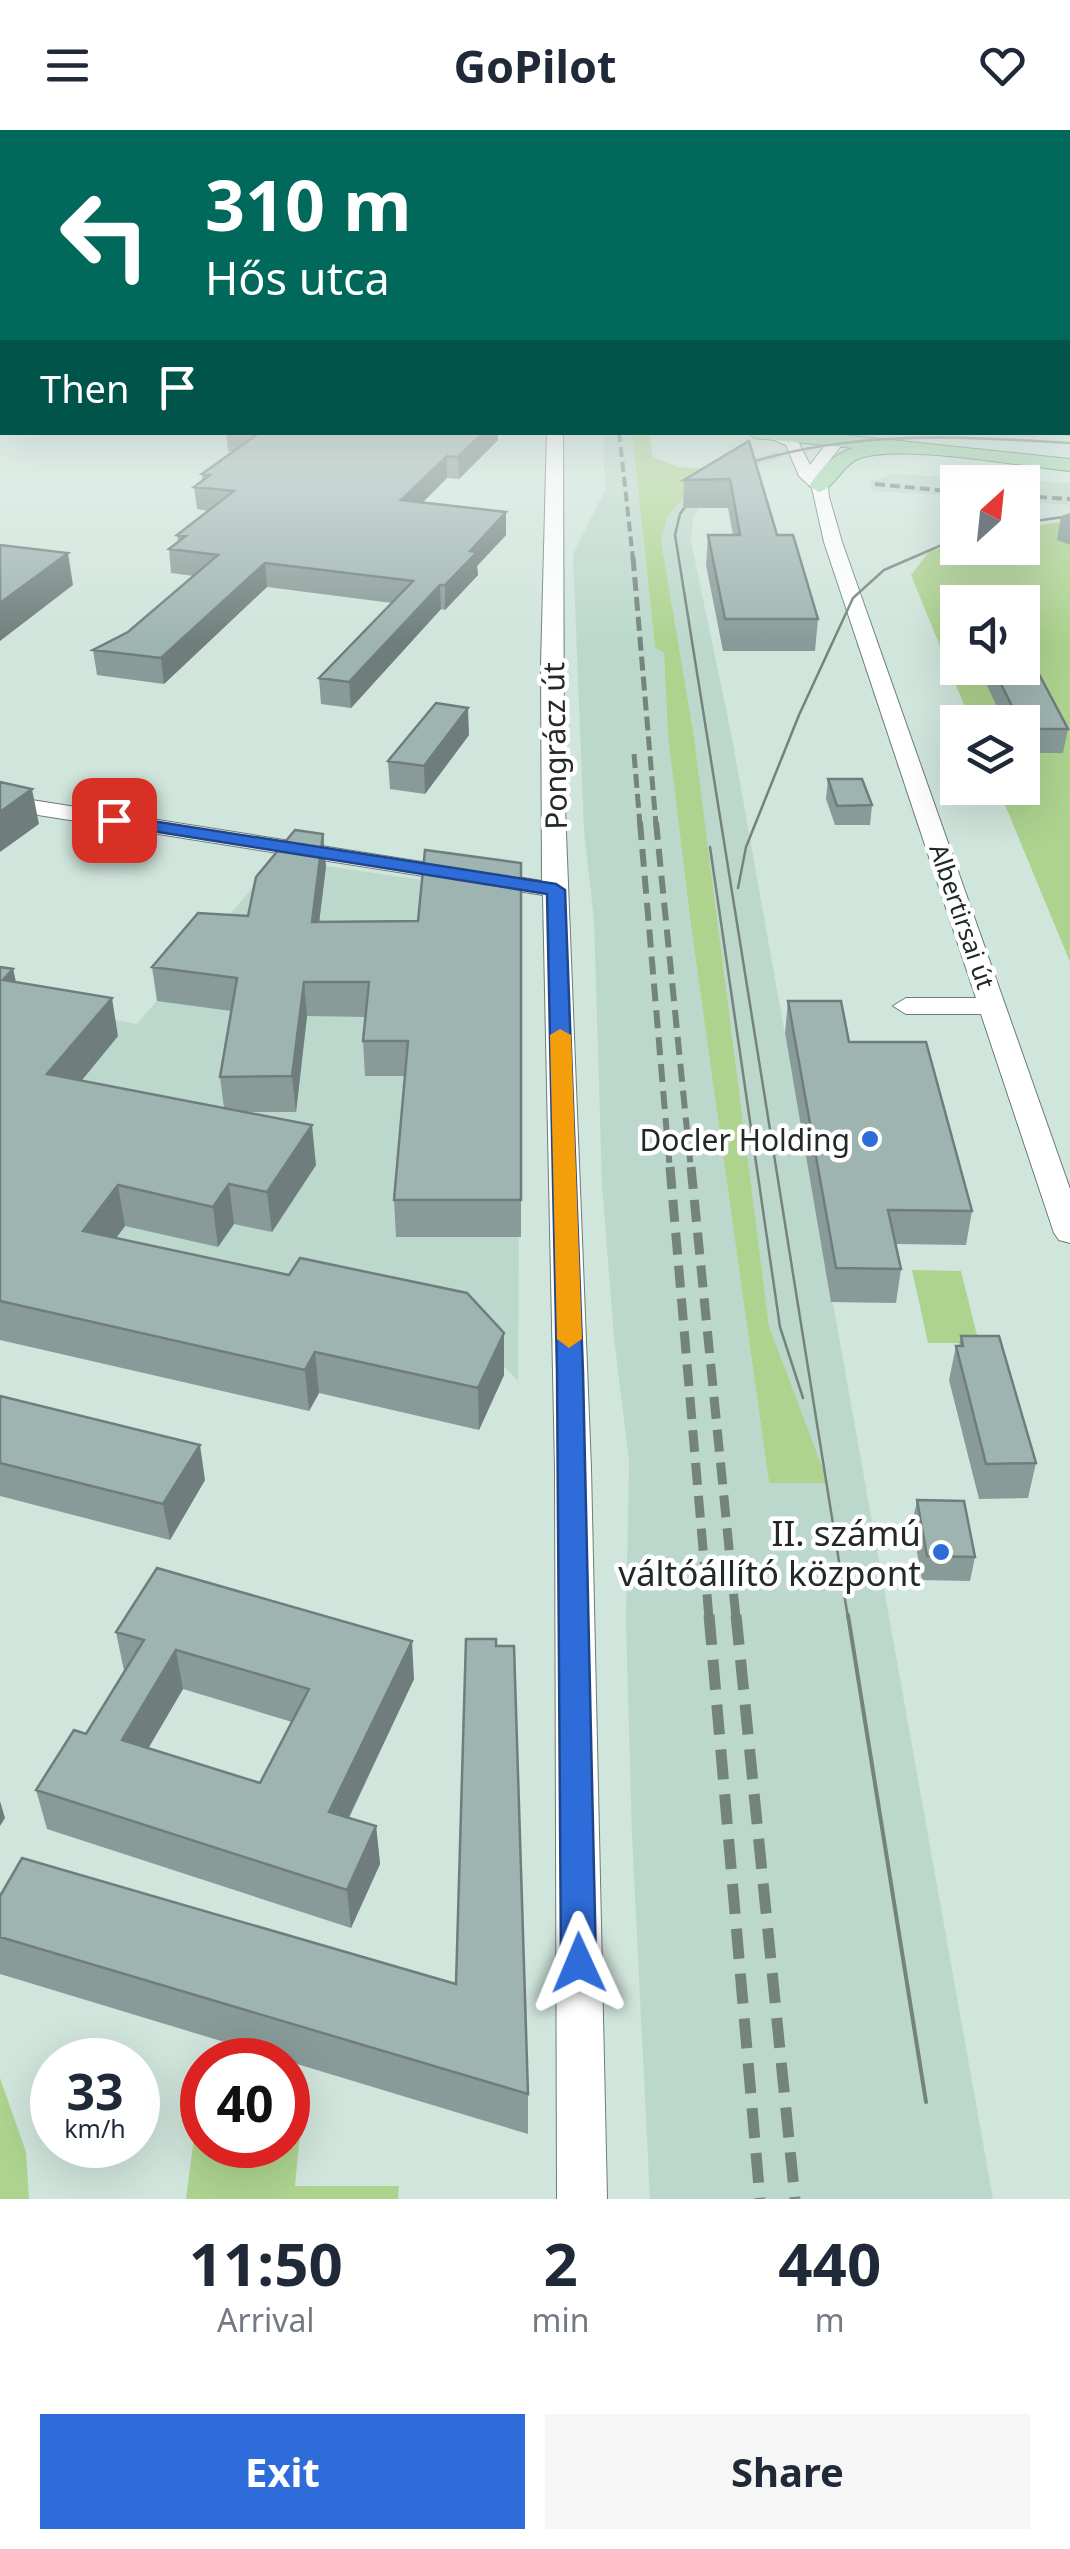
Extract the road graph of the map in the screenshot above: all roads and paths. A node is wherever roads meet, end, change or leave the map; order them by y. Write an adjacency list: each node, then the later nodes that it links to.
1 (555, 450): 9 (street, Pongrácz út)
2 (795, 450): 7 (street, Albertirsai út)
3 (829, 450): 7 (street)
4 (886, 450): 7 (main road)
5 (919, 450): 6 (main road)
6 (1070, 465)
7 (819, 486): 11 (street, Albertirsai út)
8 (0, 802): 9 (street)
9 (556, 890): 13 (street, Pongrácz út)
10 (906, 1006): 11 (street)
11 (994, 1006): 12 (street, Albertirsai út)
12 (1070, 1233)
13 (582, 2199)

